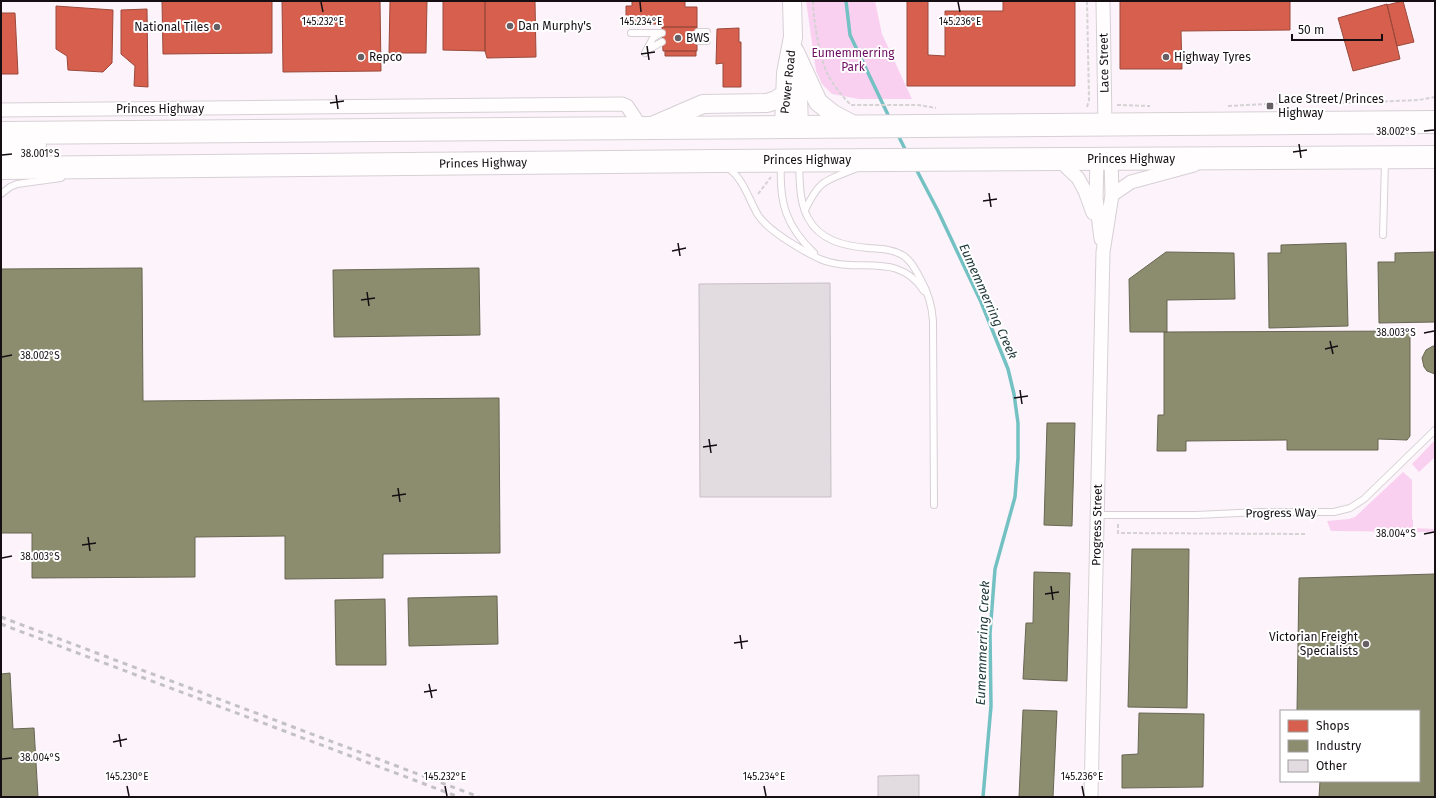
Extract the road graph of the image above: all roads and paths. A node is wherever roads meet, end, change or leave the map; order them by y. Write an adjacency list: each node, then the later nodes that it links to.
1 (792, 1): 11 (main road, Power Road)
2 (813, 1): 22 (path)
3 (1087, 1): 18 (path)
4 (1103, 1): 21 (street, Lace Street)
5 (631, 32): 10 (lane)
6 (698, 32): 7 (lane)
7 (707, 32)
8 (698, 41): 9 (lane)
9 (707, 41)
10 (662, 42)
11 (794, 44): 12 (main road, Power Road); 22 (main road); 25 (main road, Power Road)
12 (785, 94): 25 (main road, Power Road); 26 (main road)
13 (1435, 97): 14 (path)
14 (1226, 106)
15 (1156, 107): 21 (path)
16 (222, 108): 20 (street, Princes Highway); 26 (street, Princes Highway); 28 (street)
17 (938, 108): 22 (path)
18 (1087, 108): 19 (path); 21 (path)
19 (1082, 109)
20 (1, 110)
21 (1105, 115): 22 (highway, Princes Highway); 23 (highway, Princes Highway); 35 (highway)
22 (860, 119): 25 (highway, Princes Highway)
23 (1404, 122): 24 (highway, Princes Highway); 31 (highway)
24 (1435, 122)
25 (791, 127): 26 (highway, Princes Highway); 40 (highway)
26 (646, 128): 28 (highway, Princes Highway)
27 (175, 132): 28 (highway, Princes Highway); 29 (highway, Princes Highway); 30 (highway)
28 (225, 132): 39 (highway)
29 (1, 133)
30 (1, 150)
31 (1393, 157): 32 (highway, Princes Highway); 33 (highway, Princes Highway); 49 (lane)
32 (1435, 157)
33 (1220, 158): 35 (highway, Princes Highway); 46 (street)
34 (1057, 159): 35 (highway, Princes Highway); 36 (highway, Princes Highway); 48 (street)
35 (1104, 159): 46 (street, Progress Street); 48 (street, Progress Street)
36 (881, 160): 40 (highway, Princes Highway); 47 (lane)
37 (718, 161): 39 (highway, Princes Highway); 40 (highway, Princes Highway); 51 (lane)
38 (180, 166): 39 (highway, Princes Highway); 41 (highway, Princes Highway); 42 (lane, Princes Highway)
39 (226, 166)
40 (785, 166): 45 (path); 47 (lane); 51 (lane)
41 (1, 168)
42 (101, 174)
43 (70, 177): 44 (lane)
44 (1, 194)
45 (755, 196)
46 (1112, 196): 50 (street, Progress Street)
47 (805, 210): 52 (lane)
48 (1099, 230): 50 (street, Progress Street)
49 (1383, 235)
50 (1103, 252): 55 (street, Progress Street)
51 (819, 258): 52 (lane)
52 (933, 321): 54 (lane)
53 (1435, 430): 56 (lane, Progress Way)
54 (934, 505)
55 (1097, 515): 56 (lane, Progress Way); 58 (street, Progress Street)
56 (1118, 515): 57 (path)
57 (1307, 534)
58 (1091, 797)

